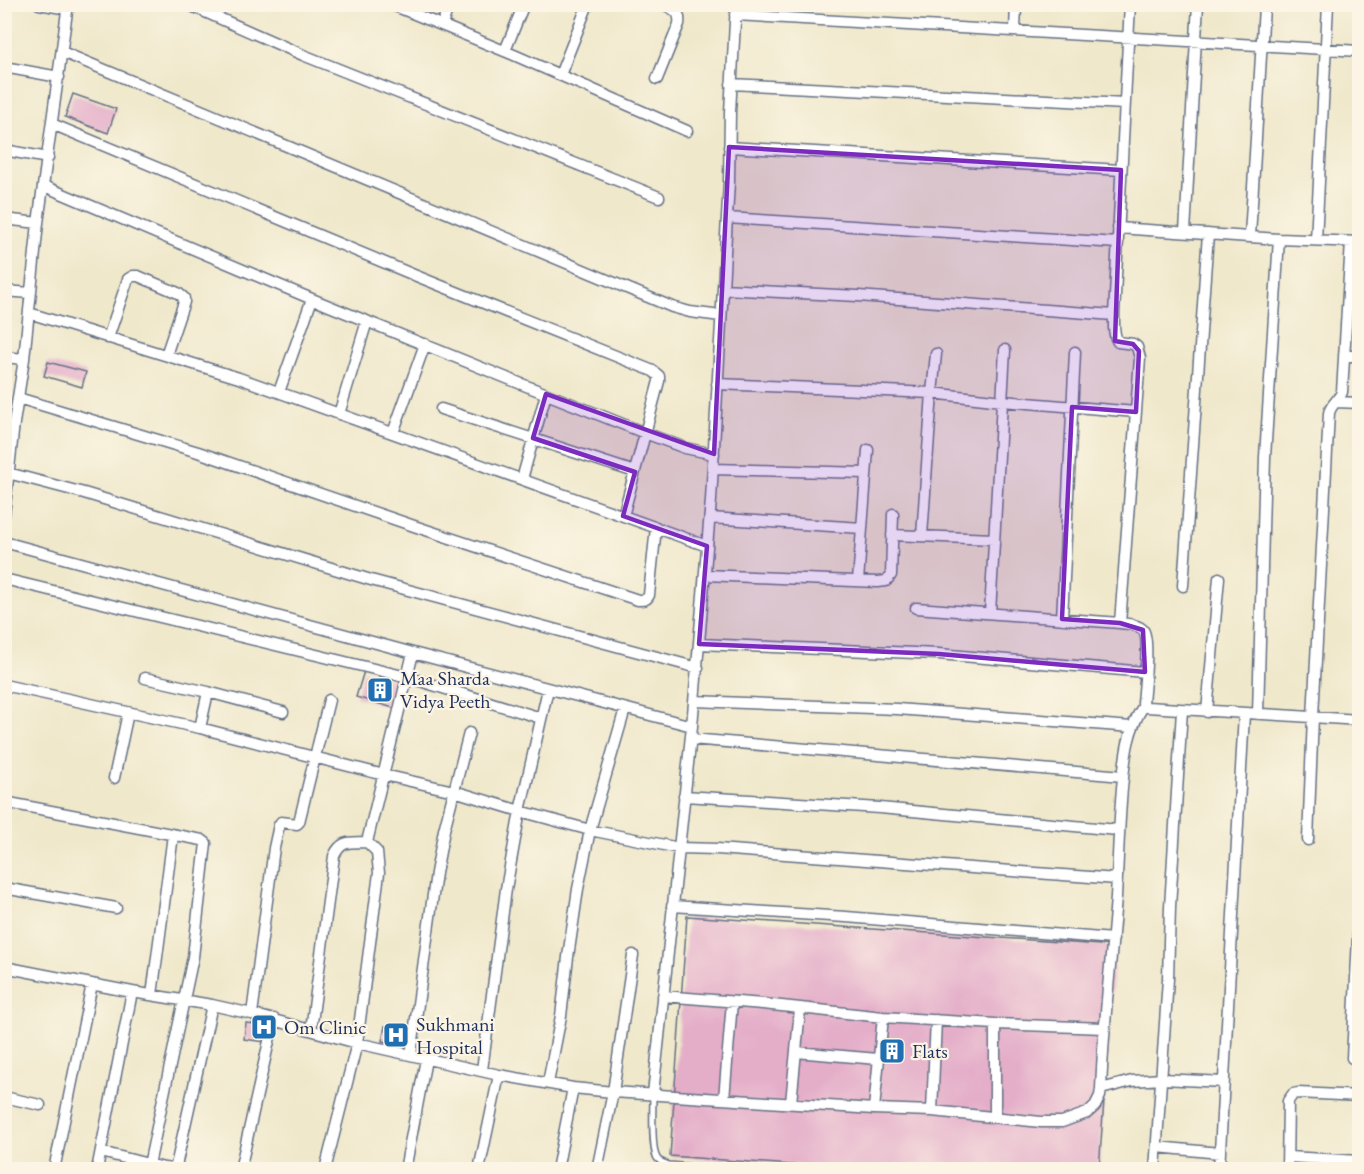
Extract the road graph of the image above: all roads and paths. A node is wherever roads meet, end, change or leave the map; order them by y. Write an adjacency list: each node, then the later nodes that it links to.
1 (39, 4): 12 (street)
2 (187, 4): 37 (street)
3 (390, 4): 15 (street)
4 (449, 4): 15 (street)
5 (524, 4): 21 (street)
6 (588, 4): 25 (street)
7 (663, 4): 27 (street)
8 (1016, 4): 16 (street)
9 (1130, 4): 17 (street)
10 (1198, 4): 18 (street)
11 (1328, 5): 20 (street)
12 (68, 7): 23 (street)
13 (1264, 8): 19 (street)
14 (736, 10): 16 (street); 28 (street)
15 (441, 25): 21 (street)
16 (1015, 31): 17 (street)
17 (1128, 37): 18 (street); 29 (street)
18 (1197, 41): 19 (street); 42 (street)
19 (1261, 45): 20 (street); 44 (street)
20 (1326, 49): 22 (street); 46 (street)
21 (505, 51): 25 (street)
22 (1359, 51)
23 (62, 52): 26 (street); 55 (street)
24 (4, 67): 26 (street)
25 (560, 75): 31 (street)
26 (59, 77): 30 (street)
27 (657, 79)
28 (731, 84): 29 (street); 32 (street)
29 (1125, 104): 35 (street)
30 (52, 124): 34 (street); 81 (street)
31 (687, 132)
32 (729, 147): 35 (street); 38 (street)
33 (4, 150): 34 (street)
34 (48, 158): 36 (street)
35 (1121, 170): 41 (street)
36 (44, 186): 40 (street); 52 (street)
37 (659, 197)
38 (727, 218): 48 (street); 49 (street)
39 (4, 219): 40 (street)
40 (39, 223): 51 (street)
41 (1118, 228): 42 (street); 48 (street)
42 (1185, 232): 43 (street)
43 (1208, 234): 44 (street); 106 (street)
44 (1250, 236): 45 (street)
45 (1280, 239): 46 (street); 130 (street)
46 (1316, 240): 47 (street)
47 (1355, 242): 63 (street)
48 (1118, 243): 54 (street)
49 (723, 290): 54 (street); 55 (street)
50 (4, 291): 51 (street)
51 (31, 294): 53 (street)
52 (312, 299): 56 (street); 68 (street)
53 (29, 313): 57 (street); 66 (street)
54 (1114, 315): 77 (street)
55 (721, 316): 67 (street)
56 (367, 321): 58 (street); 78 (street)
57 (108, 338): 62 (street); 62 (street)
58 (425, 344): 69 (street); 80 (street)
59 (1005, 350): 72 (street)
60 (1075, 352): 75 (street)
61 (936, 354): 70 (street)
62 (165, 355): 68 (street)
63 (1344, 356): 64 (street); 73 (street)
64 (1359, 356)
65 (4, 357): 66 (street)
66 (24, 359): 71 (street)
67 (717, 384): 70 (street); 84 (street)
68 (279, 392): 78 (street)
69 (546, 393): 81 (street); 82 (street)
70 (932, 393): 72 (street); 98 (street)
71 (18, 398): 79 (street); 95 (street)
72 (1002, 401): 75 (street); 99 (street)
73 (1336, 402): 74 (street); 131 (street)
74 (1359, 403)
75 (1072, 406): 77 (street); 109 (street)
76 (441, 409): 82 (street)
77 (1136, 412): 110 (street)
78 (339, 414): 80 (street)
79 (9, 422): 88 (street)
80 (393, 433): 89 (street)
81 (645, 433): 84 (street); 86 (street)
82 (533, 438): 86 (street); 89 (street)
83 (868, 450): 87 (street)
84 (714, 454): 85 (street)
85 (713, 469): 87 (street); 94 (street)
86 (635, 472): 93 (street)
87 (866, 472): 96 (street)
88 (8, 473): 90 (street); 113 (street)
89 (522, 479): 93 (street)
90 (5, 493): 92 (street)
91 (893, 514): 97 (street)
92 (4, 515)
93 (623, 516): 95 (street)
94 (710, 518): 96 (street); 101 (street)
95 (656, 527): 101 (street)
96 (862, 528): 105 (street)
97 (892, 534): 98 (street); 105 (street)
98 (922, 536): 99 (street)
99 (994, 538): 108 (street)
100 (4, 542): 112 (street)
101 (707, 546): 102 (street)
102 (705, 575): 105 (street); 111 (street)
103 (1219, 578): 127 (street)
104 (4, 579): 115 (street)
105 (858, 581)
106 (1183, 586)
107 (916, 608): 108 (street)
108 (990, 613): 109 (street)
109 (1062, 619): 110 (street)
110 (1120, 623): 114 (street)
111 (699, 644): 113 (street); 114 (street)
112 (412, 653): 115 (street); 118 (street)
113 (698, 668): 121 (street)
114 (1145, 672): 123 (street)
115 (407, 677): 132 (street); 140 (street)
116 (145, 678): 119 (street)
117 (4, 685): 128 (street)
118 (548, 688): 124 (street); 132 (street)
119 (208, 692): 126 (street); 136 (street)
120 (329, 700): 139 (street)
121 (694, 701): 134 (street); 135 (street)
122 (1359, 702): 133 (street)
123 (1144, 705): 125 (street); 135 (street)
124 (625, 709): 134 (street); 147 (street)
125 (1182, 710): 127 (street); 184 (street)
126 (283, 712)
127 (1207, 712): 129 (street)
128 (128, 713): 136 (street); 142 (street)
129 (1244, 714): 130 (street); 185 (street)
130 (1257, 714): 131 (street)
131 (1313, 717): 133 (street); 150 (street)
132 (541, 718): 146 (street)
133 (1359, 720)
134 (692, 726): 138 (street)
135 (1132, 727): 141 (street)
136 (200, 728): 139 (street)
137 (469, 733): 143 (street)
138 (691, 739): 141 (street); 144 (street)
139 (315, 757): 140 (street); 169 (street)
140 (384, 775): 143 (street); 151 (street)
141 (1123, 776): 148 (street)
142 (114, 778)
143 (454, 791): 146 (street); 178 (street)
144 (684, 796): 148 (street); 152 (street)
145 (4, 802): 149 (street)
146 (520, 811): 147 (street); 182 (street)
147 (590, 830): 152 (street); 186 (street)
148 (1118, 830): 153 (street)
149 (173, 836): 163 (street); 165 (street)
150 (1308, 840)
151 (367, 842): 175 (street); 176 (street)
152 (679, 848): 153 (street); 156 (street)
153 (1117, 879): 158 (street)
154 (4, 888): 157 (street)
155 (1359, 897): 179 (street)
156 (672, 906): 158 (street); 164 (street)
157 (116, 908)
158 (1113, 939): 174 (street)
159 (633, 955): 189 (street)
160 (4, 967): 161 (street)
161 (92, 984): 162 (street); 205 (street)
162 (132, 992): 163 (street); 200 (street)
163 (152, 995): 165 (street)
164 (663, 996): 166 (street); 190 (street)
165 (185, 1000): 167 (street); 204 (street)
166 (732, 1002): 168 (street); 193 (street)
167 (212, 1005): 169 (street); 204 (street)
168 (800, 1009): 170 (street); 177 (street)
169 (252, 1014): 171 (street)
170 (883, 1017): 172 (street); 181 (street)
171 (274, 1019): 175 (street); 207 (street)
172 (936, 1020): 173 (street); 197 (street)
173 (995, 1024): 174 (street); 198 (street)
174 (1104, 1028): 188 (street)
175 (311, 1030): 176 (street)
176 (357, 1043): 178 (street); 208 (street)
177 (796, 1052): 181 (street); 194 (street)
178 (411, 1055): 180 (street)
179 (1352, 1058)
180 (426, 1059): 182 (street); 209 (street)
181 (878, 1059): 196 (street)
182 (482, 1070): 183 (street)
183 (499, 1075): 186 (street); 210 (street)
184 (1162, 1079): 185 (street); 188 (street); 199 (street)
185 (1224, 1082): 201 (street)
186 (548, 1083): 187 (street)
187 (573, 1088): 189 (street); 211 (street)
188 (1101, 1089): 198 (street)
189 (613, 1092): 190 (street); 212 (street)
190 (653, 1094): 193 (street); 213 (lane)
191 (1359, 1096): 202 (street)
192 (4, 1097): 195 (street)
193 (724, 1099): 194 (street)
194 (791, 1103): 196 (street)
195 (40, 1105)
196 (874, 1109): 197 (street)
197 (932, 1111): 198 (street)
198 (995, 1117)
199 (1157, 1147): 201 (street); 214 (street)
200 (101, 1152): 204 (street); 206 (street)
201 (1220, 1153): 215 (street)
202 (1288, 1157): 203 (street); 216 (street)
203 (1359, 1161)
204 (149, 1165)
205 (55, 1166)
206 (97, 1170)
207 (240, 1170)
208 (325, 1170)
209 (405, 1170)
210 (479, 1170)
211 (557, 1170)
212 (597, 1170)
213 (726, 1170)
214 (1155, 1170)
215 (1219, 1170)
216 (1287, 1170)

